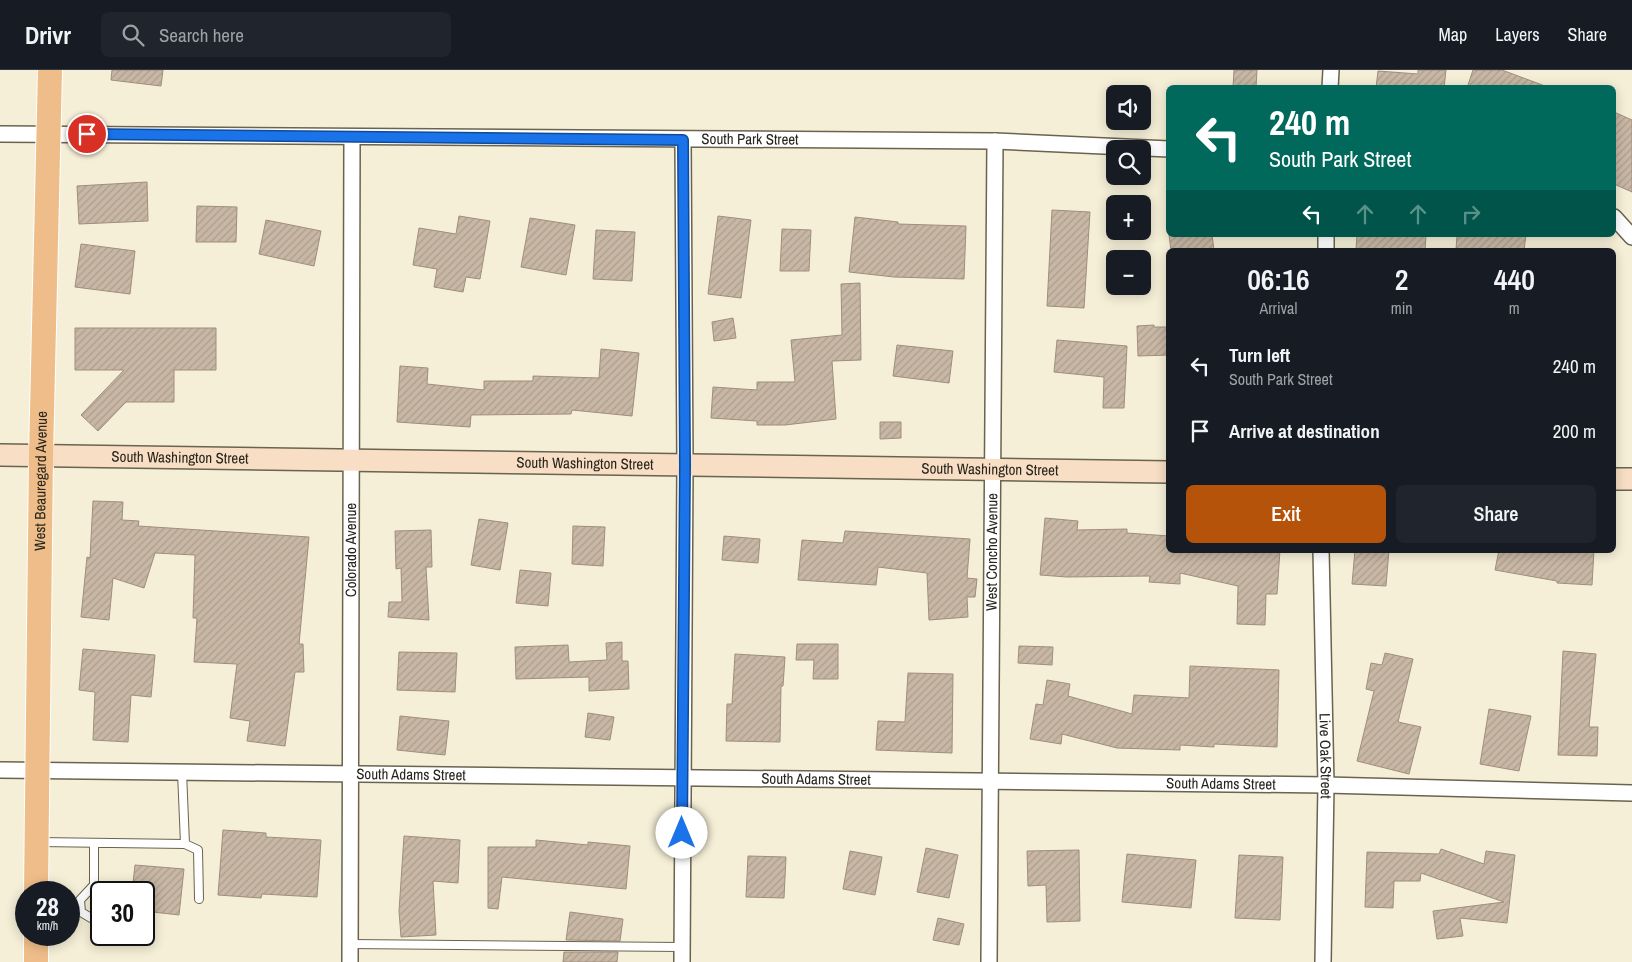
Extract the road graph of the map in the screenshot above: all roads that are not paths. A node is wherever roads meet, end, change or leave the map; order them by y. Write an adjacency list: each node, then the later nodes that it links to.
1 (50, 70): 5 (main road, West Beauregard Avenue)
2 (1331, 70): 3 (street)
3 (1330, 85)
4 (0, 134): 5 (street, South Park Street)
5 (50, 134): 6 (street, South Park Street); 13 (main road, West Beauregard Avenue)
6 (352, 137): 7 (street, South Park Street); 14 (street, Colorado Avenue)
7 (683, 140): 8 (street, South Park Street); 15 (street)
8 (995, 141): 9 (street, South Park Street); 16 (street, West Concho Avenue)
9 (1166, 149)
10 (1616, 219): 11 (street)
11 (1632, 237)
12 (0, 455): 13 (street, South Washington Street)
13 (41, 455): 14 (street, South Washington Street); 22 (main road, West Beauregard Avenue)
14 (351, 460): 15 (street, South Washington Street); 24 (street, Colorado Avenue)
15 (685, 465): 16 (street, South Washington Street); 25 (street)
16 (992, 470): 17 (street, South Washington Street); 26 (street, West Concho Avenue)
17 (1166, 472)
18 (1616, 479): 19 (street)
19 (1632, 479)
20 (1321, 553): 27 (street, Live Oak Street)
21 (0, 770): 22 (street, South Adams Street)
22 (38, 770): 23 (street, South Adams Street); 29 (main road, West Beauregard Avenue)
23 (182, 772): 24 (street, South Adams Street); 31 (lane)
24 (350, 775): 25 (street, South Adams Street); 37 (street, Colorado Avenue)
25 (682, 776): 26 (street, South Adams Street); 39 (street)
26 (990, 781): 27 (street, South Adams Street); 43 (street, West Concho Avenue)
27 (1326, 785): 28 (street, South Adams Street); 44 (street, Live Oak Street)
28 (1632, 793)
29 (37, 842): 30 (lane); 32 (main road, West Beauregard Avenue)
30 (94, 843): 31 (lane); 33 (lane)
31 (185, 844): 35 (lane)
32 (36, 881)
33 (94, 881)
34 (90, 889): 36 (lane)
35 (199, 898)
36 (90, 918)
37 (350, 944): 39 (lane); 41 (street, Colorado Avenue)
38 (36, 946): 40 (main road)
39 (682, 947): 42 (street)
40 (36, 962)
41 (350, 962)
42 (682, 962)
43 (989, 962)
44 (1323, 962)

